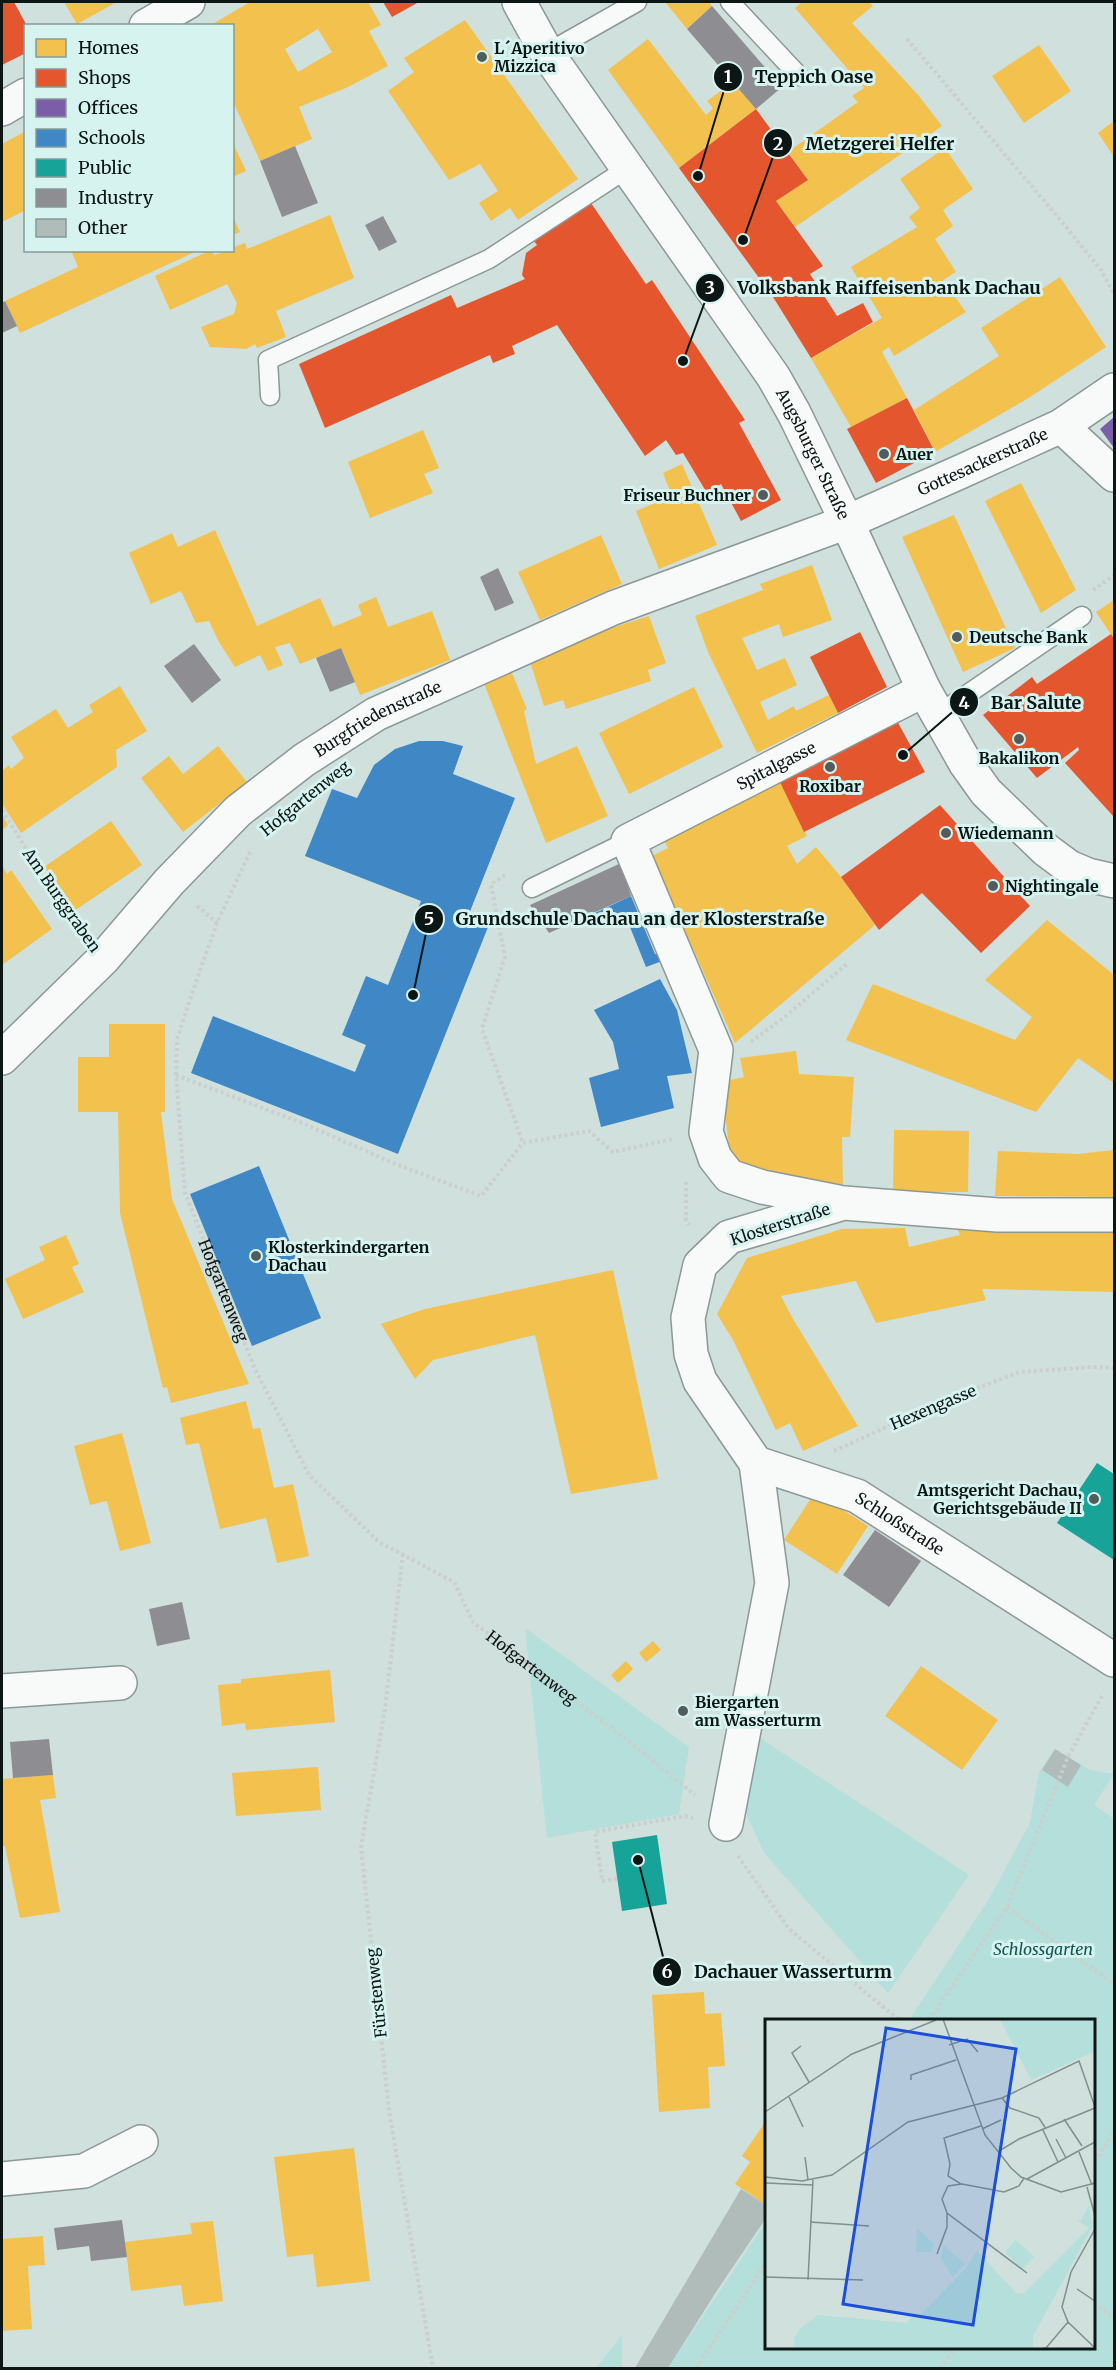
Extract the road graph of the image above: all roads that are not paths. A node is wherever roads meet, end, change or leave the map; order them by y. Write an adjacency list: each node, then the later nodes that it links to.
1 (188, 2): 5 (street)
2 (519, 2): 6 (street, Augsburger Straße)
3 (637, 2): 6 (lane)
4 (730, 2): 7 (lane)
5 (150, 24)
6 (548, 53): 10 (street, Augsburger Straße)
7 (799, 76)
8 (24, 96): 9 (street)
9 (2, 109)
10 (627, 168): 12 (lane); 15 (street, Augsburger Straße)
11 (1114, 390): 13 (street, Gottesackerstraße)
12 (270, 396)
13 (1061, 426): 14 (street); 15 (street, Gottesackerstraße)
14 (1114, 476)
15 (847, 522): 17 (street, Augsburger Straße); 21 (street, Burgfriedenstraße)
16 (1082, 616): 17 (lane)
17 (931, 703): 18 (street, Spitalgasse); 19 (street, Augsburger Straße)
18 (628, 841): 20 (lane, Spitalgasse); 22 (street, Klosterstraße)
19 (1113, 877)
20 (532, 888)
21 (2, 1058)
22 (844, 1203): 23 (street, Klosterstraße); 24 (street, Klosterstraße)
23 (1114, 1215)
24 (756, 1463): 25 (street, Schloßstraße); 28 (street)
25 (1111, 1673)
26 (120, 1683): 27 (street)
27 (2, 1692)
28 (726, 1824)
29 (141, 2142): 30 (street)
30 (2, 2180)

